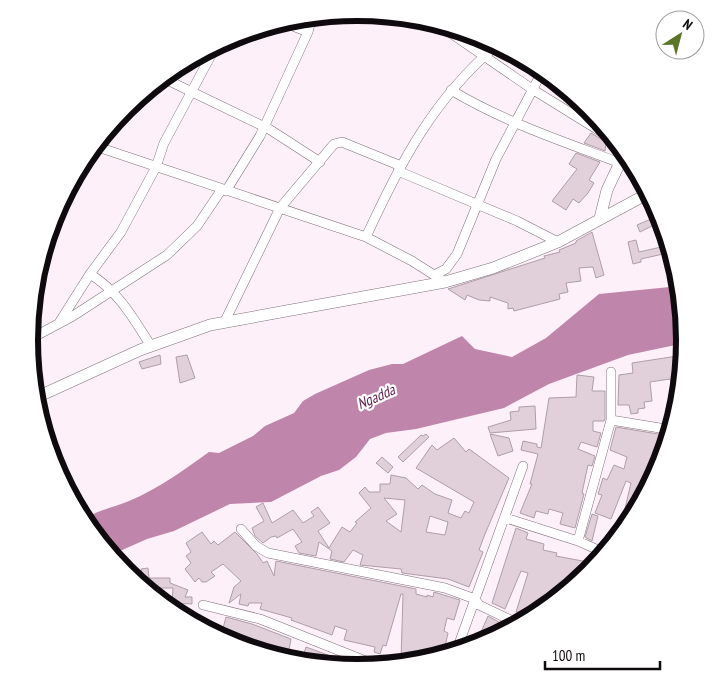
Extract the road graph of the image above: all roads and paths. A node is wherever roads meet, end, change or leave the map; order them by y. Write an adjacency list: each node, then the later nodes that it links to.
1 (310, 25): 3 (street)
2 (295, 27): 3 (street)
3 (308, 32): 14 (street)
4 (456, 37): 6 (street)
5 (491, 50): 6 (street)
6 (484, 56): 10 (street); 12 (street)
7 (210, 57): 11 (street)
8 (539, 78): 10 (street)
9 (171, 81): 11 (street)
10 (532, 89): 13 (street); 15 (street)
11 (193, 90): 14 (street); 20 (street)
12 (451, 90): 13 (street); 21 (street)
13 (513, 122): 17 (street); 24 (street)
14 (265, 127): 19 (street); 22 (street)
15 (598, 130)
16 (102, 148): 20 (street)
17 (618, 155)
18 (621, 161): 26 (street)
19 (320, 162): 21 (street); 25 (street)
20 (156, 167): 22 (street); 29 (street)
21 (399, 169): 24 (street); 27 (street)
22 (224, 190): 25 (street); 32 (street)
23 (643, 196): 26 (street)
24 (477, 204): 28 (street); 30 (street)
25 (280, 208): 27 (street); 33 (street)
26 (600, 218): 28 (street)
27 (366, 237): 30 (street)
28 (558, 242): 31 (street)
29 (90, 274): 32 (street); 34 (street)
30 (434, 275): 31 (street)
31 (445, 282): 33 (street)
32 (113, 291): 34 (street); 36 (street)
33 (225, 321): 36 (street)
34 (59, 323): 35 (street)
35 (38, 334)
36 (151, 346): 38 (street)
37 (611, 372): 39 (street)
38 (43, 395)
39 (611, 420): 40 (street); 44 (street)
40 (664, 429)
41 (523, 466): 42 (street)
42 (506, 518): 44 (street); 46 (street)
43 (241, 529): 46 (street)
44 (578, 541): 45 (street)
45 (599, 550)
46 (475, 599): 48 (street); 49 (street)
47 (203, 605): 50 (street)
48 (511, 620)
49 (459, 643)
50 (362, 660)

